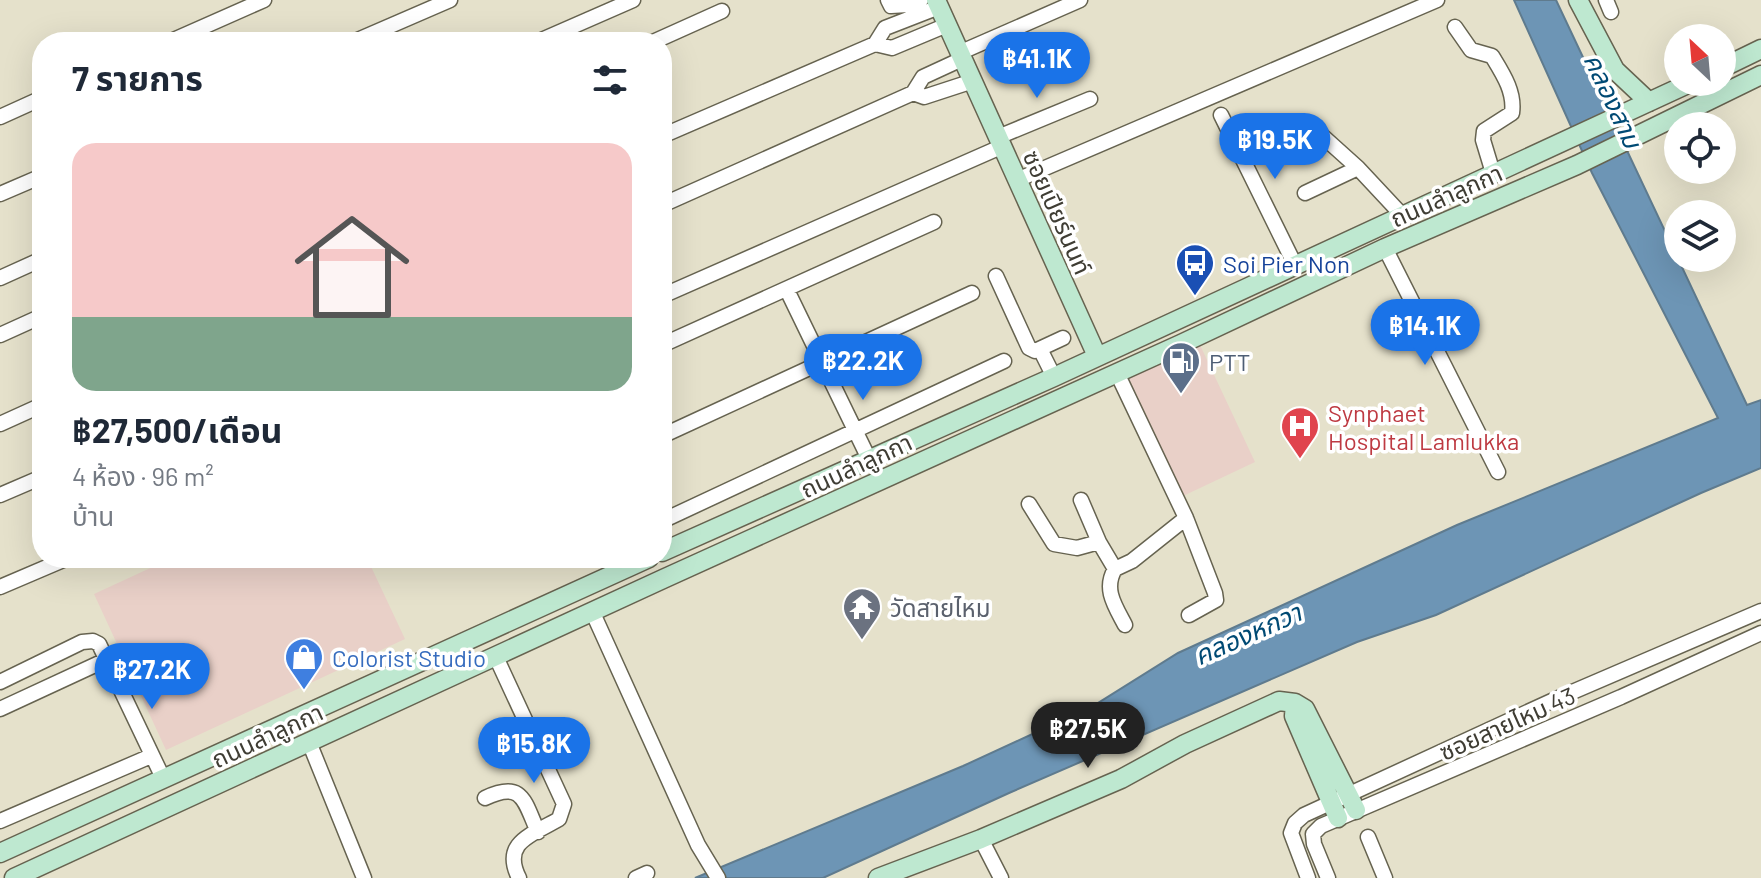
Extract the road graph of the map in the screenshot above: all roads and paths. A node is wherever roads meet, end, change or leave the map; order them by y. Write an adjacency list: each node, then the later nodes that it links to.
1 (264, 0): 13 (street)
2 (450, 0): 14 (street)
3 (633, 0): 15 (street)
4 (888, 0): 5 (street)
5 (921, 0)
6 (1080, 0): 19 (street)
7 (1437, 0): 36 (street)
8 (1578, 0): 27 (main road)
9 (937, 4): 11 (main road, ซอยเปียร์นนท์); 17 (street)
10 (722, 11): 16 (street)
11 (947, 25): 17 (street); 19 (main road, ซอยเปียร์นนท์)
12 (1455, 27): 34 (street)
13 (192, 32)
14 (376, 32)
15 (560, 32)
16 (672, 33)
17 (875, 44): 30 (street)
18 (1761, 49): 20 (main road)
19 (960, 56): 22 (main road, ซอยเปียร์นนท์); 23 (street)
20 (1736, 61)
21 (1761, 75): 42 (main road, ถนนลำลูกกา)
22 (973, 81): 23 (street); 32 (main road, ซอยเปียร์นนท์)
23 (913, 93): 39 (street)
24 (1664, 95): 27 (main road, ถนนลำลูกกา)
25 (1090, 99): 32 (street)
26 (32, 103): 29 (street)
27 (1642, 105): 34 (main road, ถนนลำลูกกา)
28 (1221, 115): 44 (street)
29 (0, 117)
30 (672, 132)
31 (1318, 132): 33 (street)
32 (1000, 142): 36 (main road, ซอยเปียร์นนท์); 48 (street)
33 (1358, 168): 37 (street); 40 (street)
34 (1493, 173): 40 (main road, ถนนลำลูกกา)
35 (32, 180): 38 (street)
36 (1017, 180): 55 (main road, ซอยเปียร์นนท์)
37 (1305, 193)
38 (0, 194)
39 (672, 201)
40 (1401, 214): 44 (main road, ถนนลำลูกกา)
41 (934, 222): 47 (street)
42 (1385, 248): 58 (main road, ถนนลำลูกกา); 65 (street)
43 (32, 264): 46 (street)
44 (1295, 265): 55 (main road, ถนนลำลูกกา)
45 (996, 276): 54 (street)
46 (0, 278)
47 (787, 290): 53 (street); 56 (street)
48 (672, 291)
49 (972, 293): 56 (street)
50 (32, 321): 51 (street)
51 (0, 335)
52 (1063, 338): 54 (street)
53 (672, 341)
54 (1040, 349): 59 (street)
55 (1097, 356): 59 (main road, ถนนลำลูกกา)
56 (823, 360): 62 (street); 63 (street)
57 (1004, 361): 62 (street)
58 (1117, 373): 71 (main road, ถนนลำลูกกา); 73 (street)
59 (1054, 377): 64 (main road, ถนนลำลูกกา)
60 (32, 410): 61 (street)
61 (0, 424)
62 (856, 430): 64 (street); 72 (street)
63 (672, 431)
64 (869, 459): 67 (main road, ถนนลำลูกกา)
65 (1498, 472)
66 (32, 481): 68 (street)
67 (798, 492): 71 (main road); 75 (main road, ถนนลำลูกกา)
68 (0, 495)
69 (1081, 500): 74 (street)
70 (1029, 504): 74 (street)
71 (811, 512): 80 (main road, ถนนลำลูกกา)
72 (672, 516)
73 (1186, 518): 78 (street); 82 (street)
74 (1099, 542): 78 (street)
75 (672, 548)
76 (45, 568): 79 (street)
77 (627, 568): 94 (main road, ถนนลำลูกกา)
78 (1115, 569): 83 (street)
79 (0, 587)
80 (592, 611): 85 (main road, ถนนลำลูกกา); 107 (street)
81 (1761, 611): 96 (street)
82 (1189, 615)
83 (1125, 625)
84 (1761, 633): 96 (street, ซอยสายไหม 43)
85 (496, 657): 92 (main road, ถนนลำลูกกา); 99 (street)
86 (108, 659): 87 (street); 89 (street); 93 (street)
87 (16, 675): 88 (street); 89 (street)
88 (0, 682)
89 (27, 696): 91 (street)
90 (1295, 703): 96 (main road); 97 (main road); 101 (main road)
91 (0, 709)
92 (309, 742): 104 (main road, ถนนลำลูกกา); 105 (street)
93 (151, 756): 94 (street); 98 (street)
94 (163, 778): 102 (main road, ถนนลำลูกกา)
95 (485, 798): 99 (street)
96 (1353, 802): 97 (street, ซอยสายไหม 43)
97 (1334, 810): 109 (street); 110 (street, ซอยสายไหม 43)
98 (0, 821)
99 (538, 832): 106 (street)
100 (1368, 837): 111 (street)
101 (981, 839): 103 (main road); 108 (street)
102 (2, 848)
103 (885, 877)
104 (14, 878)
105 (364, 878)
106 (519, 878)
107 (718, 878)
108 (1001, 878)
109 (1308, 878)
110 (1328, 878)
111 (1385, 878)

